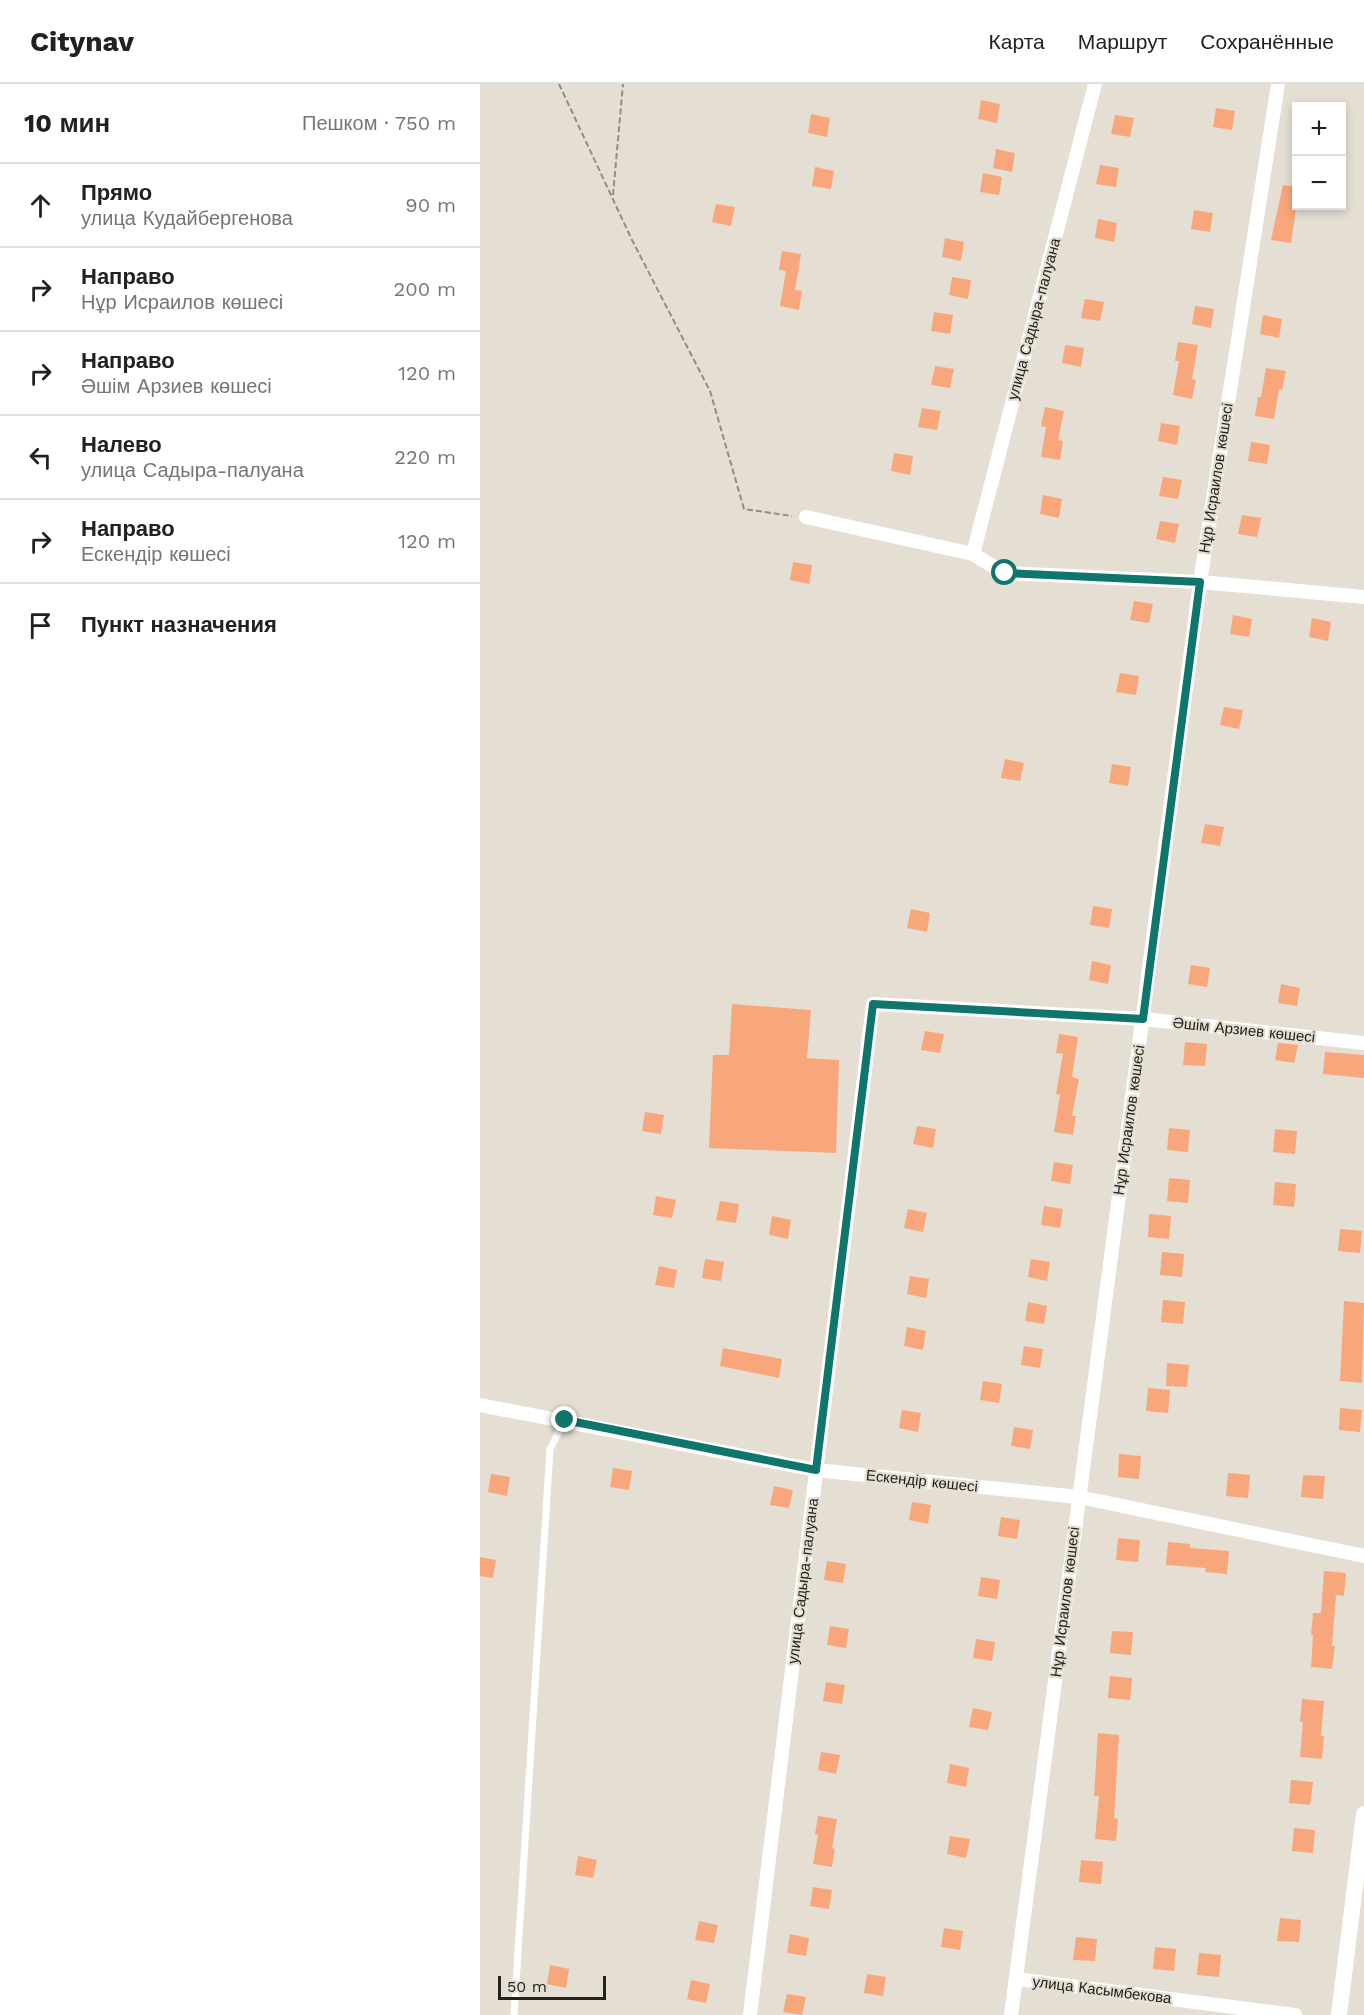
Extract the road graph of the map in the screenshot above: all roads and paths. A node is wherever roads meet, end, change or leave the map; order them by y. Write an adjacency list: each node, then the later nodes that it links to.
1 (559, 84): 5 (path)
2 (623, 84): 5 (path)
3 (1095, 84): 7 (street, улица Садыра-палуана)
4 (1278, 84): 8 (street, Нұр Исраилов көшесі)
5 (613, 196): 6 (path)
6 (806, 517): 7 (street)
7 (973, 554): 8 (street)
8 (1200, 582): 9 (street); 11 (street, Нұр Исраилов көшесі)
9 (1364, 597)
10 (873, 1004): 11 (street, Әшім Арзиев көшесі); 15 (street, улица Садыра-палуана)
11 (1143, 1019): 12 (street, Әшім Арзиев көшесі); 16 (street, Нұр Исраилов көшесі)
12 (1364, 1043)
13 (480, 1404): 14 (street, Ескендір көшесі)
14 (565, 1420): 15 (street, Ескендір көшесі); 20 (lane)
15 (816, 1470): 16 (street, Ескендір көшесі); 21 (street, улица Садыра-палуана)
16 (1079, 1497): 17 (street, Ескендір көшесі); 19 (street, Нұр Исраилов көшесі)
17 (1364, 1556)
18 (1364, 1814): 24 (street)
19 (1016, 1979): 22 (street, Нұр Исраилов көшесі); 23 (street, улица Касымбекова)
20 (514, 2015)
21 (750, 2015)
22 (1011, 2015)
23 (1295, 2015)
24 (1339, 2015)

